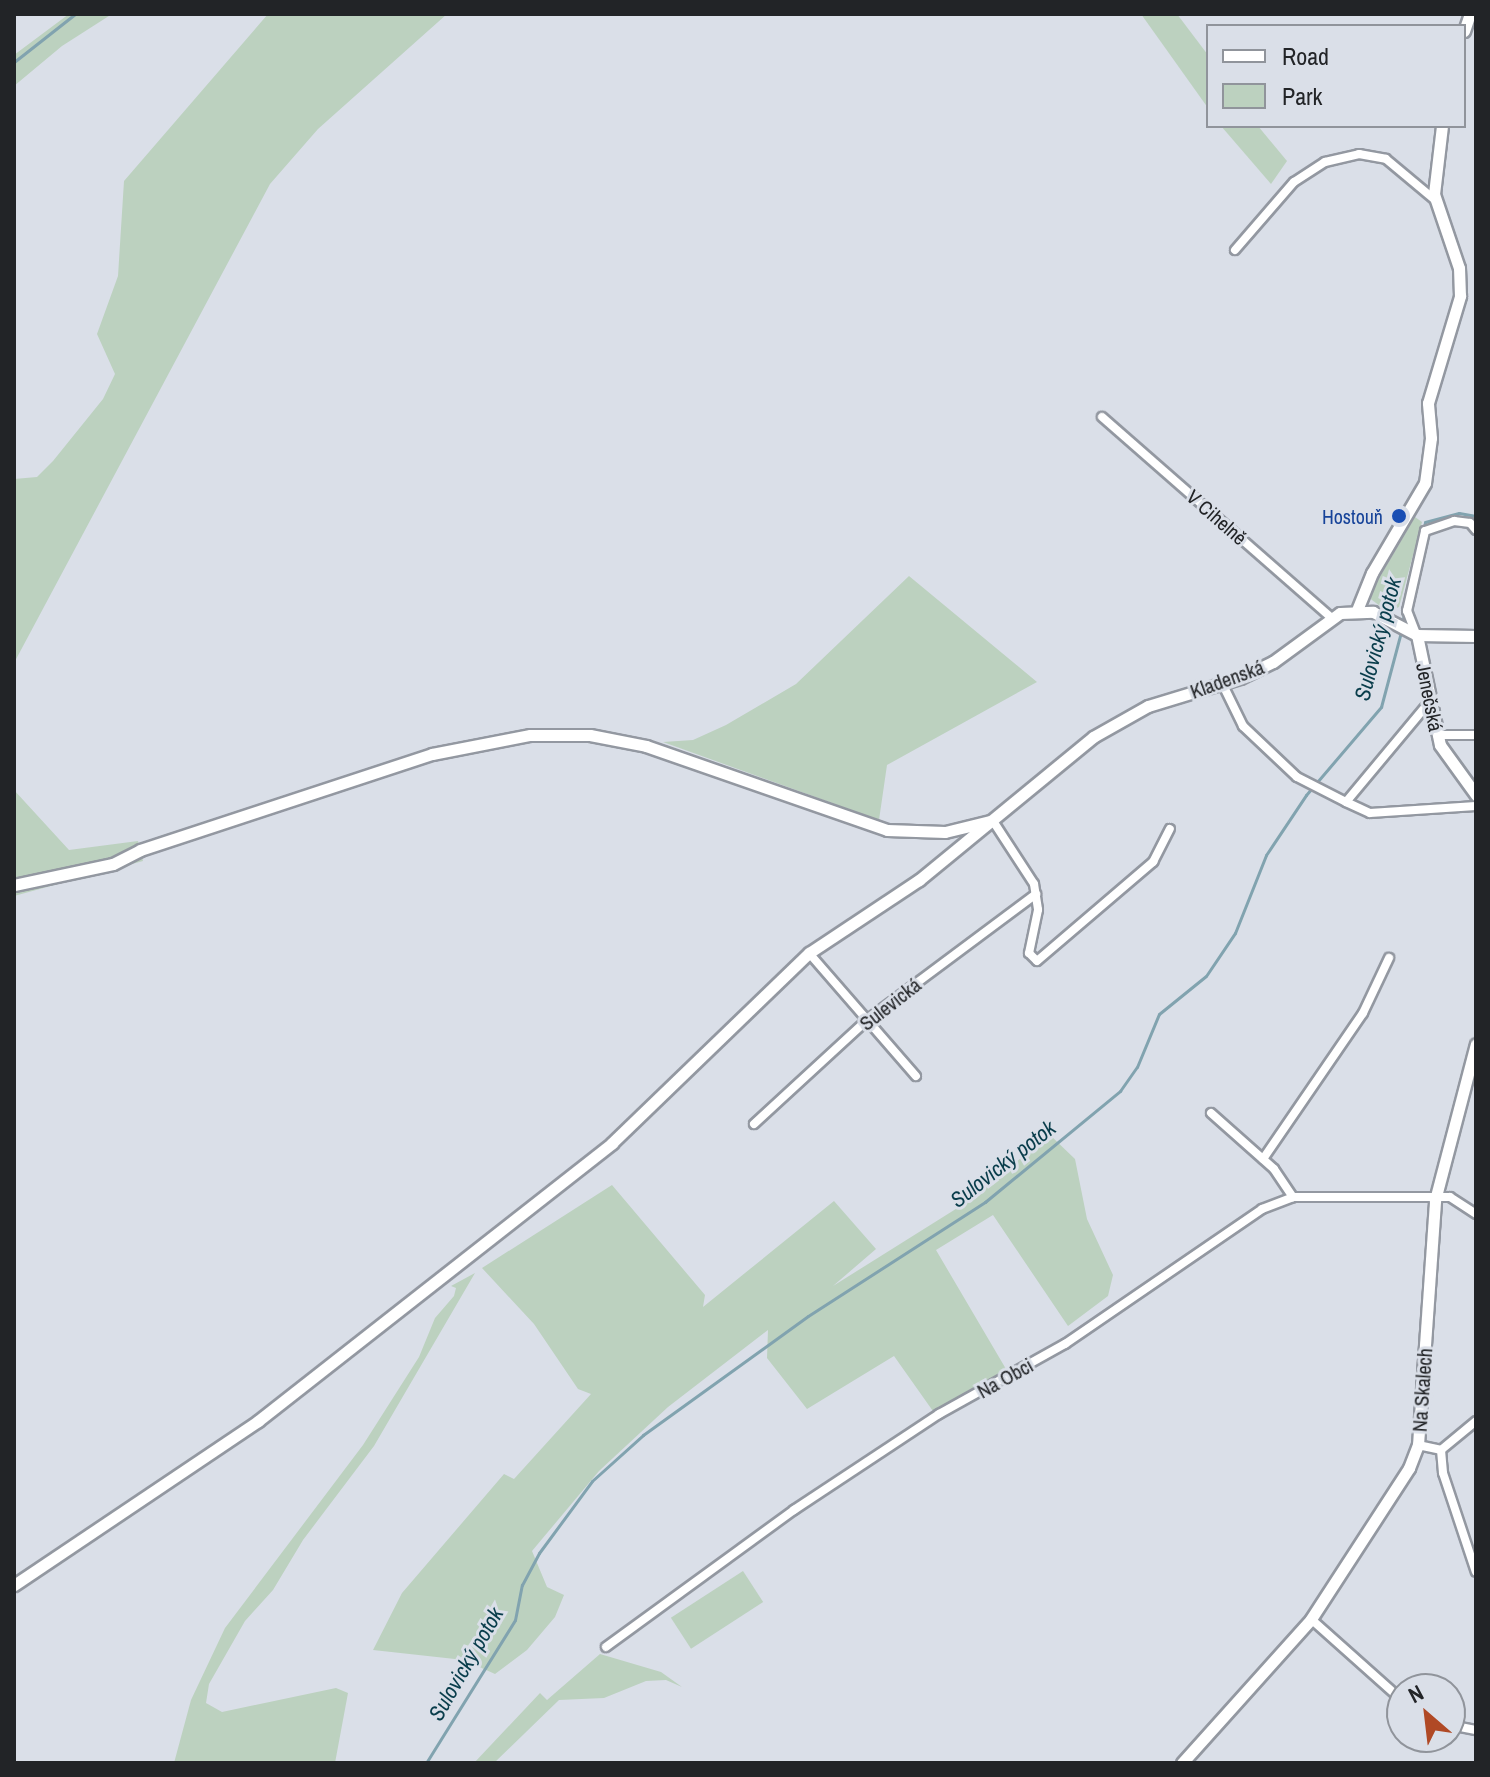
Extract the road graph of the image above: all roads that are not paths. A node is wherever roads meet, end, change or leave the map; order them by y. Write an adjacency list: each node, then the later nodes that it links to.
1 (1442, 128): 2 (street)
2 (1435, 200): 3 (street); 6 (street)
3 (1235, 250)
4 (1102, 417): 7 (street, V Cihelně)
5 (1476, 530): 8 (street)
6 (1357, 610): 7 (street, Kladenská); 8 (street)
7 (1332, 618): 10 (street, Kladenská)
8 (1417, 635): 9 (street); 11 (street, Jenečská)
9 (1476, 636)
10 (1223, 685): 15 (street); 17 (street, Kladenská)
11 (1431, 700): 12 (street, Jenečská); 15 (street)
12 (1437, 735): 13 (street); 14 (street, Jenečská)
13 (1476, 735)
14 (1476, 795)
15 (1346, 802): 16 (street)
16 (1476, 806)
17 (993, 821): 19 (street, Kladenská); 20 (street); 21 (street, Kladenská)
18 (1170, 829): 20 (street)
19 (14, 885)
20 (1036, 894): 23 (street, Sulevická)
21 (809, 953): 23 (street); 36 (street, Kladenská)
22 (1389, 958): 28 (street)
23 (867, 1020): 25 (street); 27 (street, Sulevická)
24 (1476, 1044): 30 (street, Na Skalech)
25 (916, 1076)
26 (1211, 1113): 28 (street)
27 (754, 1124)
28 (1263, 1159): 29 (street)
29 (1293, 1197): 30 (street, Na Obci); 38 (street, Na Obci)
30 (1435, 1200): 31 (street, Na Obci); 33 (street, Na Skalech)
31 (1476, 1214)
32 (1476, 1421): 34 (street)
33 (1418, 1445): 34 (street); 37 (street, Na Skalech)
34 (1441, 1450): 35 (street)
35 (1476, 1572)
36 (14, 1585)
37 (1311, 1619): 39 (street); 40 (street, Na Skalech)
38 (606, 1647)
39 (1386, 1686)
40 (1182, 1763)

